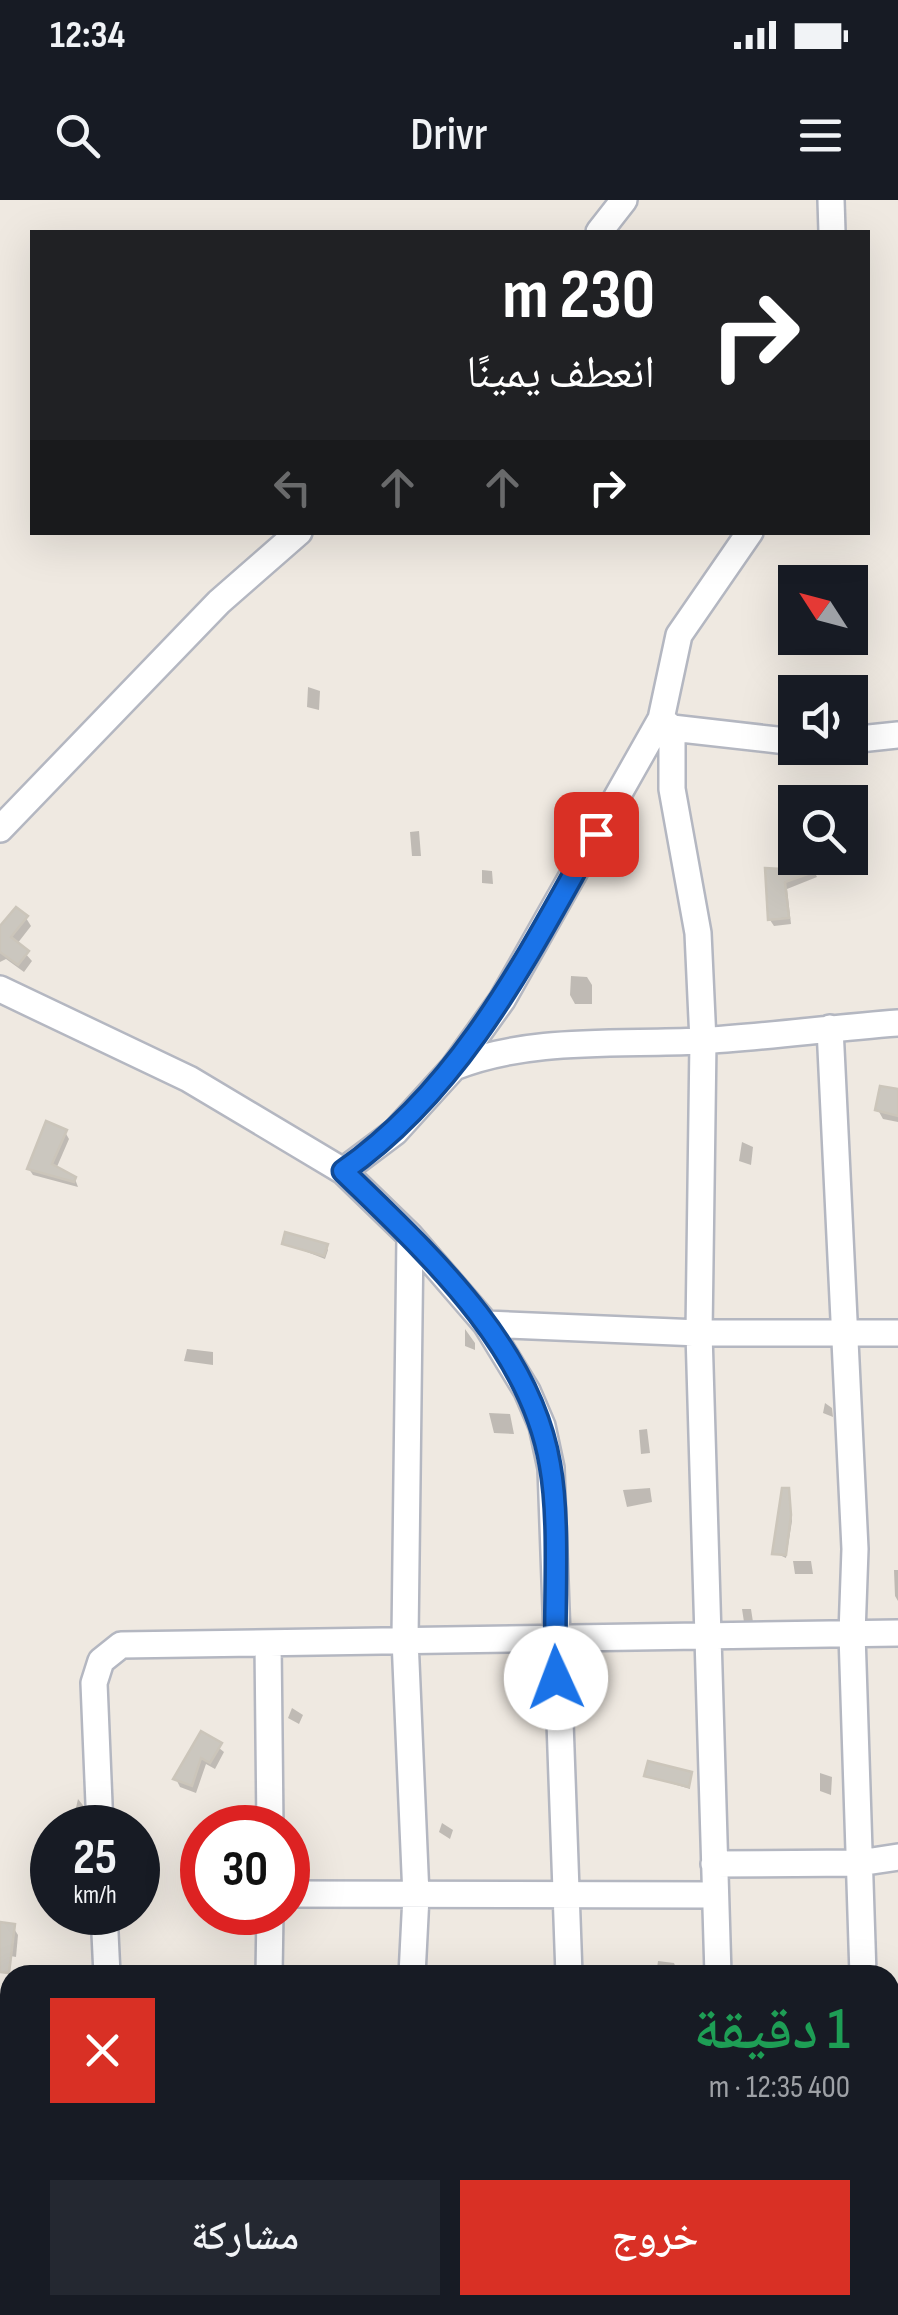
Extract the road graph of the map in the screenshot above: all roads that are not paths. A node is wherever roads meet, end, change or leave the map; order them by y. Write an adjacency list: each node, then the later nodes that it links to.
1 (624, 200): 3 (street)
2 (831, 200): 4 (street)
3 (601, 230)
4 (832, 230)
5 (295, 535): 11 (street)
6 (748, 535): 7 (street)
7 (667, 723): 10 (street); 15 (street); 16 (street)
8 (898, 735): 9 (street)
9 (868, 738)
10 (778, 739)
11 (0, 828)
12 (0, 990): 17 (street)
13 (898, 1023): 14 (street)
14 (830, 1028): 15 (street); 22 (street)
15 (702, 1040): 16 (street); 21 (street)
16 (454, 1067): 17 (street)
17 (343, 1171): 18 (street)
18 (410, 1236): 19 (street); 25 (street)
19 (486, 1324): 21 (street); 27 (street)
20 (898, 1333): 22 (street)
21 (699, 1334): 22 (street); 26 (street)
22 (845, 1336): 24 (street)
23 (898, 1633): 24 (street)
24 (852, 1634): 26 (street); 32 (street)
25 (406, 1638): 27 (street); 28 (street); 37 (street)
26 (706, 1639): 27 (street); 33 (street)
27 (554, 1642): 35 (street)
28 (268, 1643): 29 (street); 30 (street)
29 (99, 1805)
30 (270, 1805)
31 (898, 1858): 32 (street)
32 (859, 1862): 33 (street); 45 (street)
33 (714, 1864): 36 (street)
34 (310, 1894): 37 (street)
35 (566, 1895): 36 (street); 37 (street); 43 (street)
36 (715, 1895): 44 (street)
37 (416, 1896): 42 (street)
38 (105, 1935): 40 (street)
39 (270, 1935): 41 (street)
40 (106, 1965)
41 (270, 1965)
42 (413, 1965)
43 (570, 1965)
44 (718, 1965)
45 (863, 1965)

